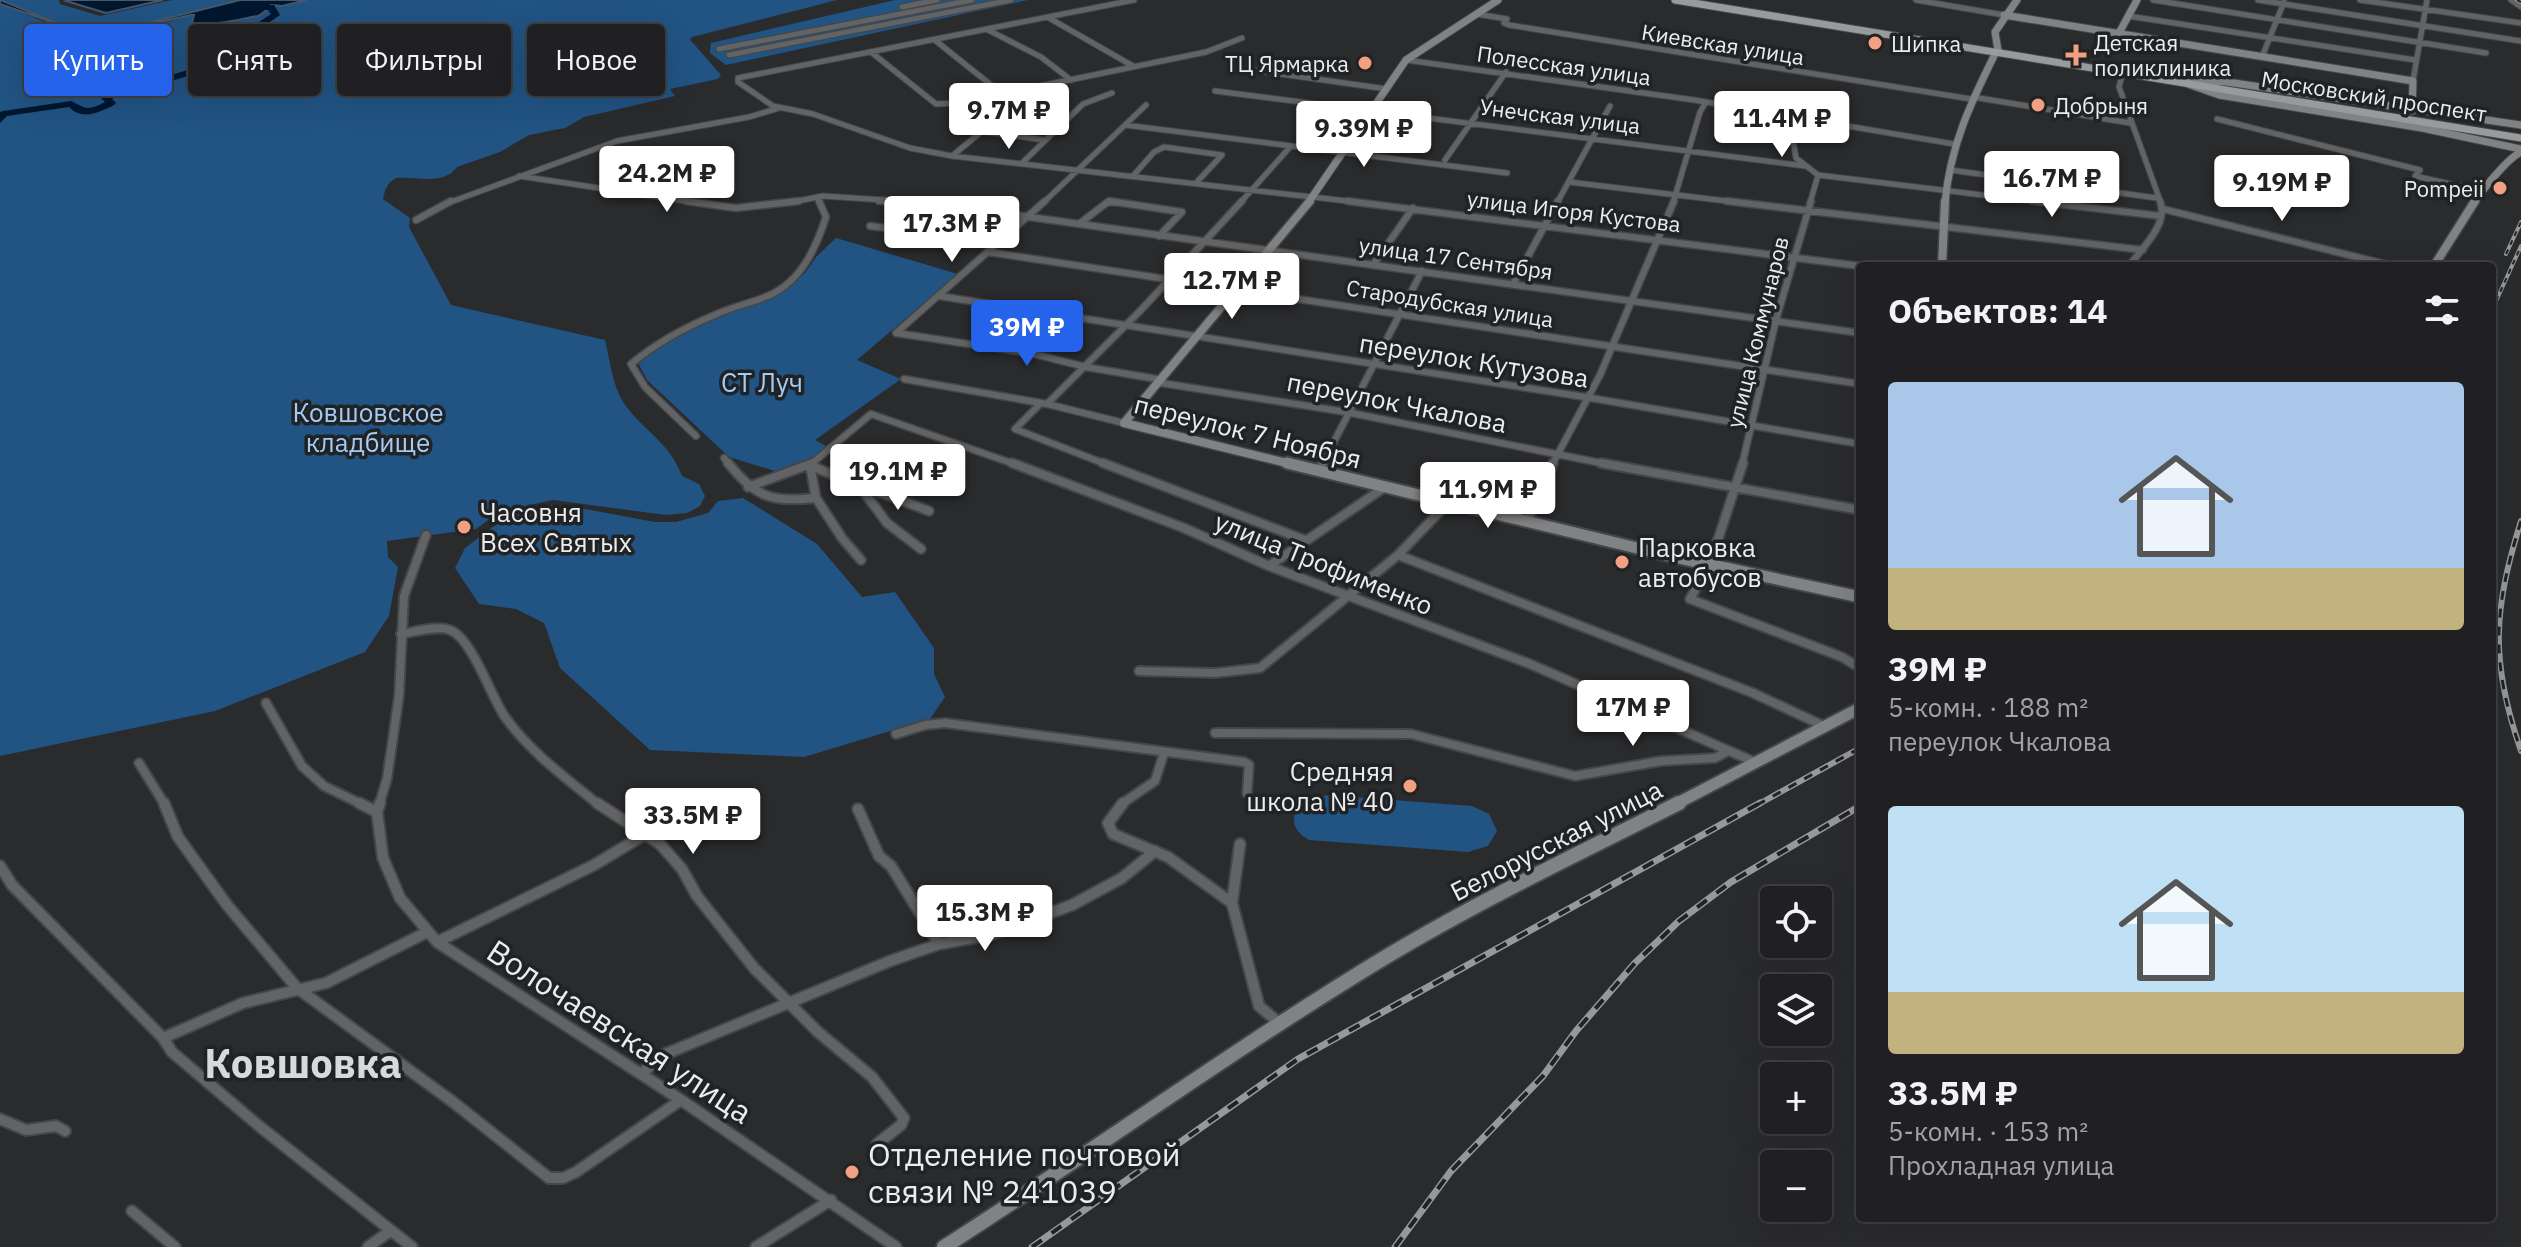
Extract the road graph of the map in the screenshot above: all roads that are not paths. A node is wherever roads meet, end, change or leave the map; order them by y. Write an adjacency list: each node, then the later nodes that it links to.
1 (937, 0): 17 (street)
2 (972, 0): 34 (street)
3 (1011, 0): 38 (street)
4 (1134, 0): 23 (street)
5 (1498, 0): 20 (street)
6 (1675, 0): 35 (main road, Московский проспект)
7 (1693, 0): 35 (main road, Московский проспект)
8 (1916, 0): 21 (street)
9 (2017, 0): 21 (street)
10 (2137, 0): 22 (street)
11 (2153, 0): 24 (street)
12 (2258, 0): 16 (street)
13 (2360, 0): 19 (street)
14 (2427, 0): 19 (street)
15 (2511, 0): 18 (street)
16 (2284, 2): 24 (street); 26 (street)
17 (902, 7)
18 (2521, 7)
19 (2426, 10): 25 (street); 26 (street)
20 (1476, 14): 40 (street); 54 (street, Киевская улица)
21 (2004, 15): 28 (street); 35 (street)
22 (2128, 16): 28 (street); 29 (street)
23 (1049, 18): 27 (street); 42 (street)
24 (2279, 18): 29 (street); 32 (street)
25 (2521, 23)
26 (2423, 24): 32 (street); 33 (street)
27 (988, 30): 31 (street); 46 (street)
28 (2119, 33): 39 (street)
29 (2272, 36): 39 (street); 41 (street)
30 (1242, 38): 42 (street)
31 (936, 41): 36 (street); 51 (street)
32 (2421, 41): 37 (street); 41 (street)
33 (2521, 41)
34 (719, 49)
35 (1997, 51): 48 (main road, Московский проспект); 54 (street)
36 (871, 52): 53 (street); 58 (street)
37 (2486, 53)
38 (729, 55)
39 (2262, 57): 47 (street)
40 (1406, 60): 44 (street, Полесская улица); 49 (street)
41 (2415, 60): 47 (street)
42 (1134, 67): 46 (street)
43 (1238, 68): 49 (street)
44 (1506, 72): 55 (street, Полесская улица); 63 (street)
45 (2122, 76): 64 (street)
46 (1071, 80): 51 (street)
47 (2413, 81): 60 (street)
48 (2224, 88): 60 (street, Московский проспект); 68 (main road, Московский проспект); 71 (street, Московский проспект)
49 (1387, 89): 59 (street)
50 (1215, 91): 59 (street, Унечская улица)
51 (1001, 93): 53 (street)
52 (1112, 93): 70 (street)
53 (981, 98): 67 (street)
54 (1972, 98): 64 (street, Киевская улица); 72 (street)
55 (1706, 102): 61 (street, Полесская улица); 75 (street)
56 (1146, 105): 65 (street)
57 (1610, 106): 69 (street)
58 (780, 108): 77 (street, улица Игоря Кустова); 88 (street)
59 (1372, 110): 63 (street, Унечская улица); 76 (street)
60 (2412, 111): 66 (street, Московский проспект)
61 (1789, 116): 72 (street, Полесская улица); 82 (street)
62 (2217, 119): 79 (street)
63 (1473, 123): 69 (street, Унечская улица); 80 (street)
64 (2130, 123): 98 (street)
65 (1125, 125): 73 (street); 84 (street)
66 (2521, 126)
67 (980, 131): 70 (street); 77 (street)
68 (2521, 136)
69 (1594, 138): 75 (street, Унечская улица); 90 (street)
70 (1044, 140): 81 (street)
71 (2490, 141): 74 (street, Московский проспект); 78 (street, Московский проспект)
72 (1954, 144): 85 (street)
73 (1290, 147): 76 (street); 92 (street)
74 (2521, 150): 78 (street)
75 (1689, 151): 82 (street, Унечская улица); 95 (street)
76 (1343, 153): 86 (street); 97 (street)
77 (952, 156): 81 (street, улица Игоря Кустова)
78 (2509, 158): 94 (street)
79 (2371, 159): 83 (street); 94 (street)
80 (1445, 160)
81 (1021, 164): 84 (street, улица Игоря Кустова)
82 (1805, 166): 87 (street)
83 (2364, 168)
84 (1080, 170): 89 (street, улица Игоря Кустова); 102 (street)
85 (1950, 170): 93 (street); 98 (street)
86 (1507, 173)
87 (1818, 175): 93 (street); 100 (street, улица Коммунаров)
88 (519, 176): 96 (street, улица 17 Сентября); 103 (street)
89 (1133, 176): 91 (street, улица Игоря Кустова); 91 (street)
90 (1569, 182): 95 (street); 105 (street)
91 (1196, 183): 92 (street, улица Игоря Кустова)
92 (1251, 190): 97 (street, улица Игоря Кустова); 111 (street)
93 (1946, 191): 101 (street); 107 (street)
94 (2481, 191): 119 (street)
95 (1676, 195): 100 (street); 109 (street)
96 (817, 197): 102 (street, улица 17 Сентября); 145 (street)
97 (1313, 197): 99 (street, улица Игоря Кустова); 113 (street)
98 (2157, 198): 101 (street)
99 (1413, 208): 105 (street, улица Игоря Кустова); 120 (street)
100 (1806, 211): 107 (street); 115 (street, улица Коммунаров)
101 (2162, 213): 112 (street); 118 (street)
102 (1027, 217): 104 (street, улица 17 Сентября); 110 (street)
103 (416, 220)
104 (1079, 224): 108 (street, улица 17 Сентября); 108 (street)
105 (1544, 225): 109 (street, улица Игоря Кустова); 124 (street)
106 (870, 226): 110 (street)
107 (1946, 228): 112 (street); 116 (street)
108 (1159, 236): 111 (street, улица 17 Сентября)
109 (1657, 239): 115 (street, улица Игоря Кустова); 127 (street)
110 (999, 242): 114 (street)
111 (1201, 243): 113 (street, улица 17 Сентября); 123 (street)
112 (2143, 250): 117 (street)
113 (1270, 251): 120 (street, улица 17 Сентября); 125 (street)
114 (988, 252): 123 (street, Стародубская улица); 126 (street)
115 (1795, 257): 121 (street, улица Игоря Кустова); 129 (street, улица Коммунаров)
116 (1942, 262)
117 (2132, 262)
118 (2376, 262)
119 (2437, 262)
120 (1373, 265): 122 (street, улица 17 Сентября)
121 (1856, 265)
122 (1422, 271): 124 (street, улица 17 Сентября); 128 (street)
123 (1165, 281): 125 (street, Стародубская улица); 130 (street)
124 (1513, 284): 127 (street, улица 17 Сентября)
125 (1236, 290): 128 (street, Стародубская улица); 132 (street)
126 (939, 296): 130 (street, переулок Кутузова); 135 (street, переулок Чкалова)
127 (1632, 299): 129 (street, улица 17 Сентября); 133 (street)
128 (1400, 313): 133 (street, Стародубская улица); 134 (street)
129 (1776, 320): 131 (street, улица 17 Сентября); 136 (street, улица Коммунаров)
130 (1127, 327): 132 (street, переулок Кутузова); 135 (street)
131 (1856, 332)
132 (1199, 337): 134 (street, переулок Кутузова); 138 (street)
133 (1611, 347): 136 (street, Стародубская улица); 140 (street)
134 (1375, 364): 140 (street, переулок Кутузова); 142 (street)
135 (1086, 367): 138 (street, переулок Чкалова); 141 (street)
136 (1765, 369): 139 (street, Стародубская улица); 144 (street, улица Коммунаров)
137 (904, 379): 141 (street, переулок 7 Ноября)
138 (1162, 381): 142 (street, переулок Чкалова); 143 (street)
139 (1856, 383)
140 (1585, 397): 144 (street, переулок Кутузова); 147 (street)
141 (1044, 404): 143 (street, переулок 7 Ноября); 161 (street)
142 (1346, 412): 147 (street, переулок Чкалова); 150 (street)
143 (1124, 423): 150 (street, переулок 7 Ноября)
144 (1753, 425): 146 (street, переулок Кутузова); 153 (street, улица Коммунаров)
145 (696, 436)
146 (1856, 443)
147 (1557, 453): 153 (street, переулок Чкалова); 159 (street)
148 (724, 458): 151 (street)
149 (810, 465): 151 (street); 154 (street); 155 (street); 166 (street, улица Трофименко)
150 (1319, 471): 152 (street, переулок 7 Ноября)
151 (748, 487): 155 (street)
152 (1385, 487): 156 (street, переулок 7 Ноября); 161 (street)
153 (1737, 487): 157 (street, переулок Чкалова); 165 (street, улица Коммунаров)
154 (861, 488): 158 (street); 162 (street)
155 (816, 498): 164 (street)
156 (1449, 502): 159 (street, переулок 7 Ноября); 163 (street)
157 (1856, 509)
158 (929, 511)
159 (1527, 522): 165 (street, переулок 7 Ноября)
160 (426, 535): 169 (street)
161 (1305, 540): 166 (street)
162 (921, 549)
163 (1398, 555): 167 (street); 174 (street)
164 (861, 560)
165 (1710, 564): 168 (street, переулок 7 Ноября); 170 (street, улица Коммунаров)
166 (1269, 566): 167 (street, улица Трофименко)
167 (1350, 595): 171 (street); 177 (street, улица Трофименко)
168 (1856, 596)
169 (401, 634): 183 (street); 184 (street)
170 (1856, 666)
171 (1139, 671)
172 (266, 703): 183 (street)
173 (1856, 710): 174 (street, Белорусская улица)
174 (1826, 727): 180 (street, Белорусская улица)
175 (1215, 733): 177 (street)
176 (896, 734): 178 (street)
177 (1728, 751): 180 (street, улица Трофименко)
178 (1164, 753): 181 (street); 186 (street)
179 (139, 763): 192 (street)
180 (1757, 764): 194 (street, Белорусская улица)
181 (1247, 793)
182 (858, 809): 191 (street)
183 (377, 812): 189 (street, Волочаевская улица)
184 (644, 835): 190 (street); 193 (street)
185 (1240, 844): 188 (street)
186 (1155, 851): 188 (street); 191 (street)
187 (0, 866): 195 (street)
188 (1232, 903): 194 (street)
189 (427, 932): 190 (street, Волочаевская улица); 192 (street)
190 (437, 942): 196 (street, Волочаевская улица)
191 (939, 944): 193 (street)
192 (297, 988): 195 (street); 197 (street)
193 (787, 1003): 196 (street); 200 (street)
194 (1278, 1022): 209 (street, Белорусская улица)
195 (163, 1038): 203 (street)
196 (641, 1074): 197 (street, Волочаевская улица)
197 (681, 1100): 201 (street, Волочаевская улица)
198 (0, 1119): 199 (street)
199 (65, 1131)
200 (877, 1144)
201 (831, 1200): 207 (street); 208 (street, Волочаевская улица)
202 (132, 1211): 204 (street)
203 (390, 1231): 205 (street); 206 (street)
204 (175, 1247)
205 (368, 1247)
206 (412, 1247)
207 (756, 1247)
208 (896, 1247)
209 (944, 1247)

